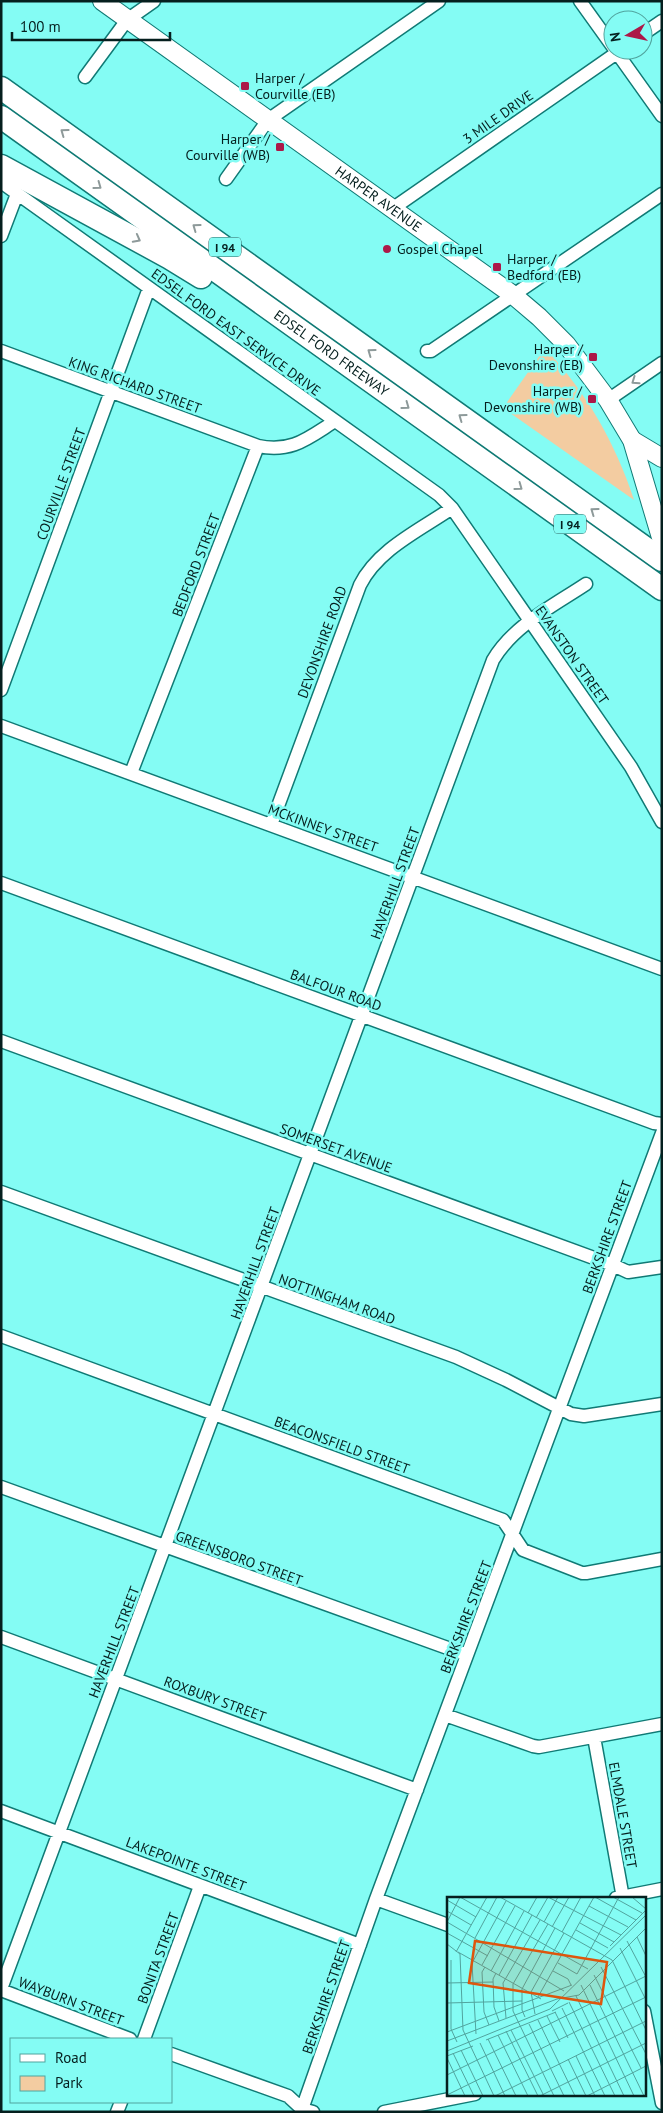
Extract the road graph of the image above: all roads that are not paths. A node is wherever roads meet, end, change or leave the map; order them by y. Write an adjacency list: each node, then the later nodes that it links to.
1 (102, 1): 5 (main road, HARPER AVENUE)
2 (154, 1): 5 (street)
3 (438, 1): 13 (street)
4 (580, 1): 6 (street)
5 (128, 20): 9 (street); 13 (main road, HARPER AVENUE)
6 (603, 32)
7 (603, 59): 19 (street, 3 MILE DRIVE)
8 (623, 60): 11 (street)
9 (85, 77)
10 (1, 88): 35 (highway, EDSEL FORD FREEWAY / I 94, one-way to 10)
11 (662, 116)
12 (1, 117): 23 (highway, EDSEL FORD FREEWAY / I 94, one-way to 23)
13 (268, 120): 15 (street); 19 (main road, HARPER AVENUE)
14 (1, 166): 23 (highway, one-way to 23)
15 (226, 179)
16 (1, 182): 17 (street, EDSEL FORD EAST SERVICE DRIVE)
17 (17, 194): 20 (street); 21 (street, EDSEL FORD EAST SERVICE DRIVE)
18 (662, 194): 22 (street)
19 (392, 209): 22 (main road, HARPER AVENUE)
20 (1, 236)
21 (149, 288): 27 (street, COURVILLE STREET); 29 (street, EDSEL FORD EAST SERVICE DRIVE)
22 (513, 295): 25 (street); 28 (main road, HARPER AVENUE)
23 (276, 313): 37 (highway, EDSEL FORD FREEWAY / I 94, one-way to 37)
24 (1, 351): 27 (street, KING RICHARD STREET)
25 (427, 351)
26 (662, 363): 28 (street, one-way to 28)
27 (111, 392): 31 (street, KING RICHARD STREET); 39 (street, COURVILLE STREET)
28 (608, 400): 30 (main road, HARPER AVENUE)
29 (335, 421): 31 (street); 33 (street, EDSEL FORD EAST SERVICE DRIVE)
30 (632, 440): 32 (main road); 34 (main road, HARPER AVENUE)
31 (258, 446): 41 (street, BEDFORD STREET)
32 (662, 458)
33 (452, 508): 38 (street, EVANSTON STREET); 43 (street, DEVONSHIRE ROAD)
34 (662, 541)
35 (662, 560)
36 (586, 584): 38 (street, HAVERHILL STREET)
37 (662, 590)
38 (530, 621): 42 (street, EVANSTON STREET); 44 (street, HAVERHILL STREET)
39 (1, 690)
40 (1, 726): 41 (street, MCKINNEY STREET)
41 (131, 773): 43 (street, MCKINNEY STREET)
42 (662, 822)
43 (271, 825): 44 (street, MCKINNEY STREET)
44 (413, 877): 46 (street, MCKINNEY STREET); 47 (street, HAVERHILL STREET)
45 (1, 883): 47 (street, BALFOUR ROAD)
46 (662, 968)
47 (362, 1016): 49 (street, BALFOUR ROAD); 51 (street, HAVERHILL STREET)
48 (1, 1040): 51 (street, SOMERSET AVENUE)
49 (662, 1124)
50 (662, 1134): 53 (street, BERKSHIRE STREET)
51 (311, 1154): 53 (street, SOMERSET AVENUE); 55 (street, HAVERHILL STREET)
52 (1, 1192): 55 (street, NOTTINGHAM ROAD)
53 (613, 1265): 54 (street, SOMERSET AVENUE); 58 (street, BERKSHIRE STREET)
54 (662, 1267)
55 (261, 1287): 58 (street, NOTTINGHAM ROAD); 59 (street, HAVERHILL STREET)
56 (1, 1336): 59 (street, BEACONSFIELD STREET)
57 (662, 1404): 58 (street, NOTTINGHAM ROAD)
58 (560, 1409): 61 (street, BERKSHIRE STREET)
59 (215, 1414): 61 (street, BEACONSFIELD STREET); 62 (street, HAVERHILL STREET)
60 (1, 1487): 62 (street, GREENSBORO STREET)
61 (513, 1536): 63 (street, BEACONSFIELD STREET); 65 (street, BERKSHIRE STREET)
62 (166, 1548): 65 (street, GREENSBORO STREET); 66 (street, HAVERHILL STREET)
63 (662, 1559)
64 (1, 1637): 66 (street, ROXBURY STREET)
65 (467, 1656): 67 (street, BERKSHIRE STREET)
66 (116, 1678): 70 (street, ROXBURY STREET); 72 (street, HAVERHILL STREET)
67 (445, 1715): 69 (street); 70 (street, BERKSHIRE STREET)
68 (662, 1724): 69 (street)
69 (594, 1737): 75 (street, ELMDALE STREET)
70 (417, 1790): 77 (street, BERKSHIRE STREET)
71 (1, 1811): 72 (street, LAKEPOINTE STREET)
72 (59, 1832): 73 (street, LAKEPOINTE STREET); 80 (street, HAVERHILL STREET)
73 (200, 1886): 79 (street, LAKEPOINTE STREET); 83 (street, BONITA STREET)
74 (662, 1889): 76 (street)
75 (621, 1897)
76 (626, 1897)
77 (376, 1899): 78 (street); 79 (street, BERKSHIRE STREET)
78 (447, 1925)
79 (360, 1945): 88 (street, BERKSHIRE STREET)
80 (1, 1990): 82 (street, WAYBURN STREET)
81 (646, 2022): 85 (street)
82 (127, 2038)
83 (144, 2038)
84 (172, 2054): 88 (street)
85 (653, 2060): 87 (street)
86 (465, 2096): 89 (street)
87 (662, 2103)
88 (305, 2111)
89 (384, 2112)

